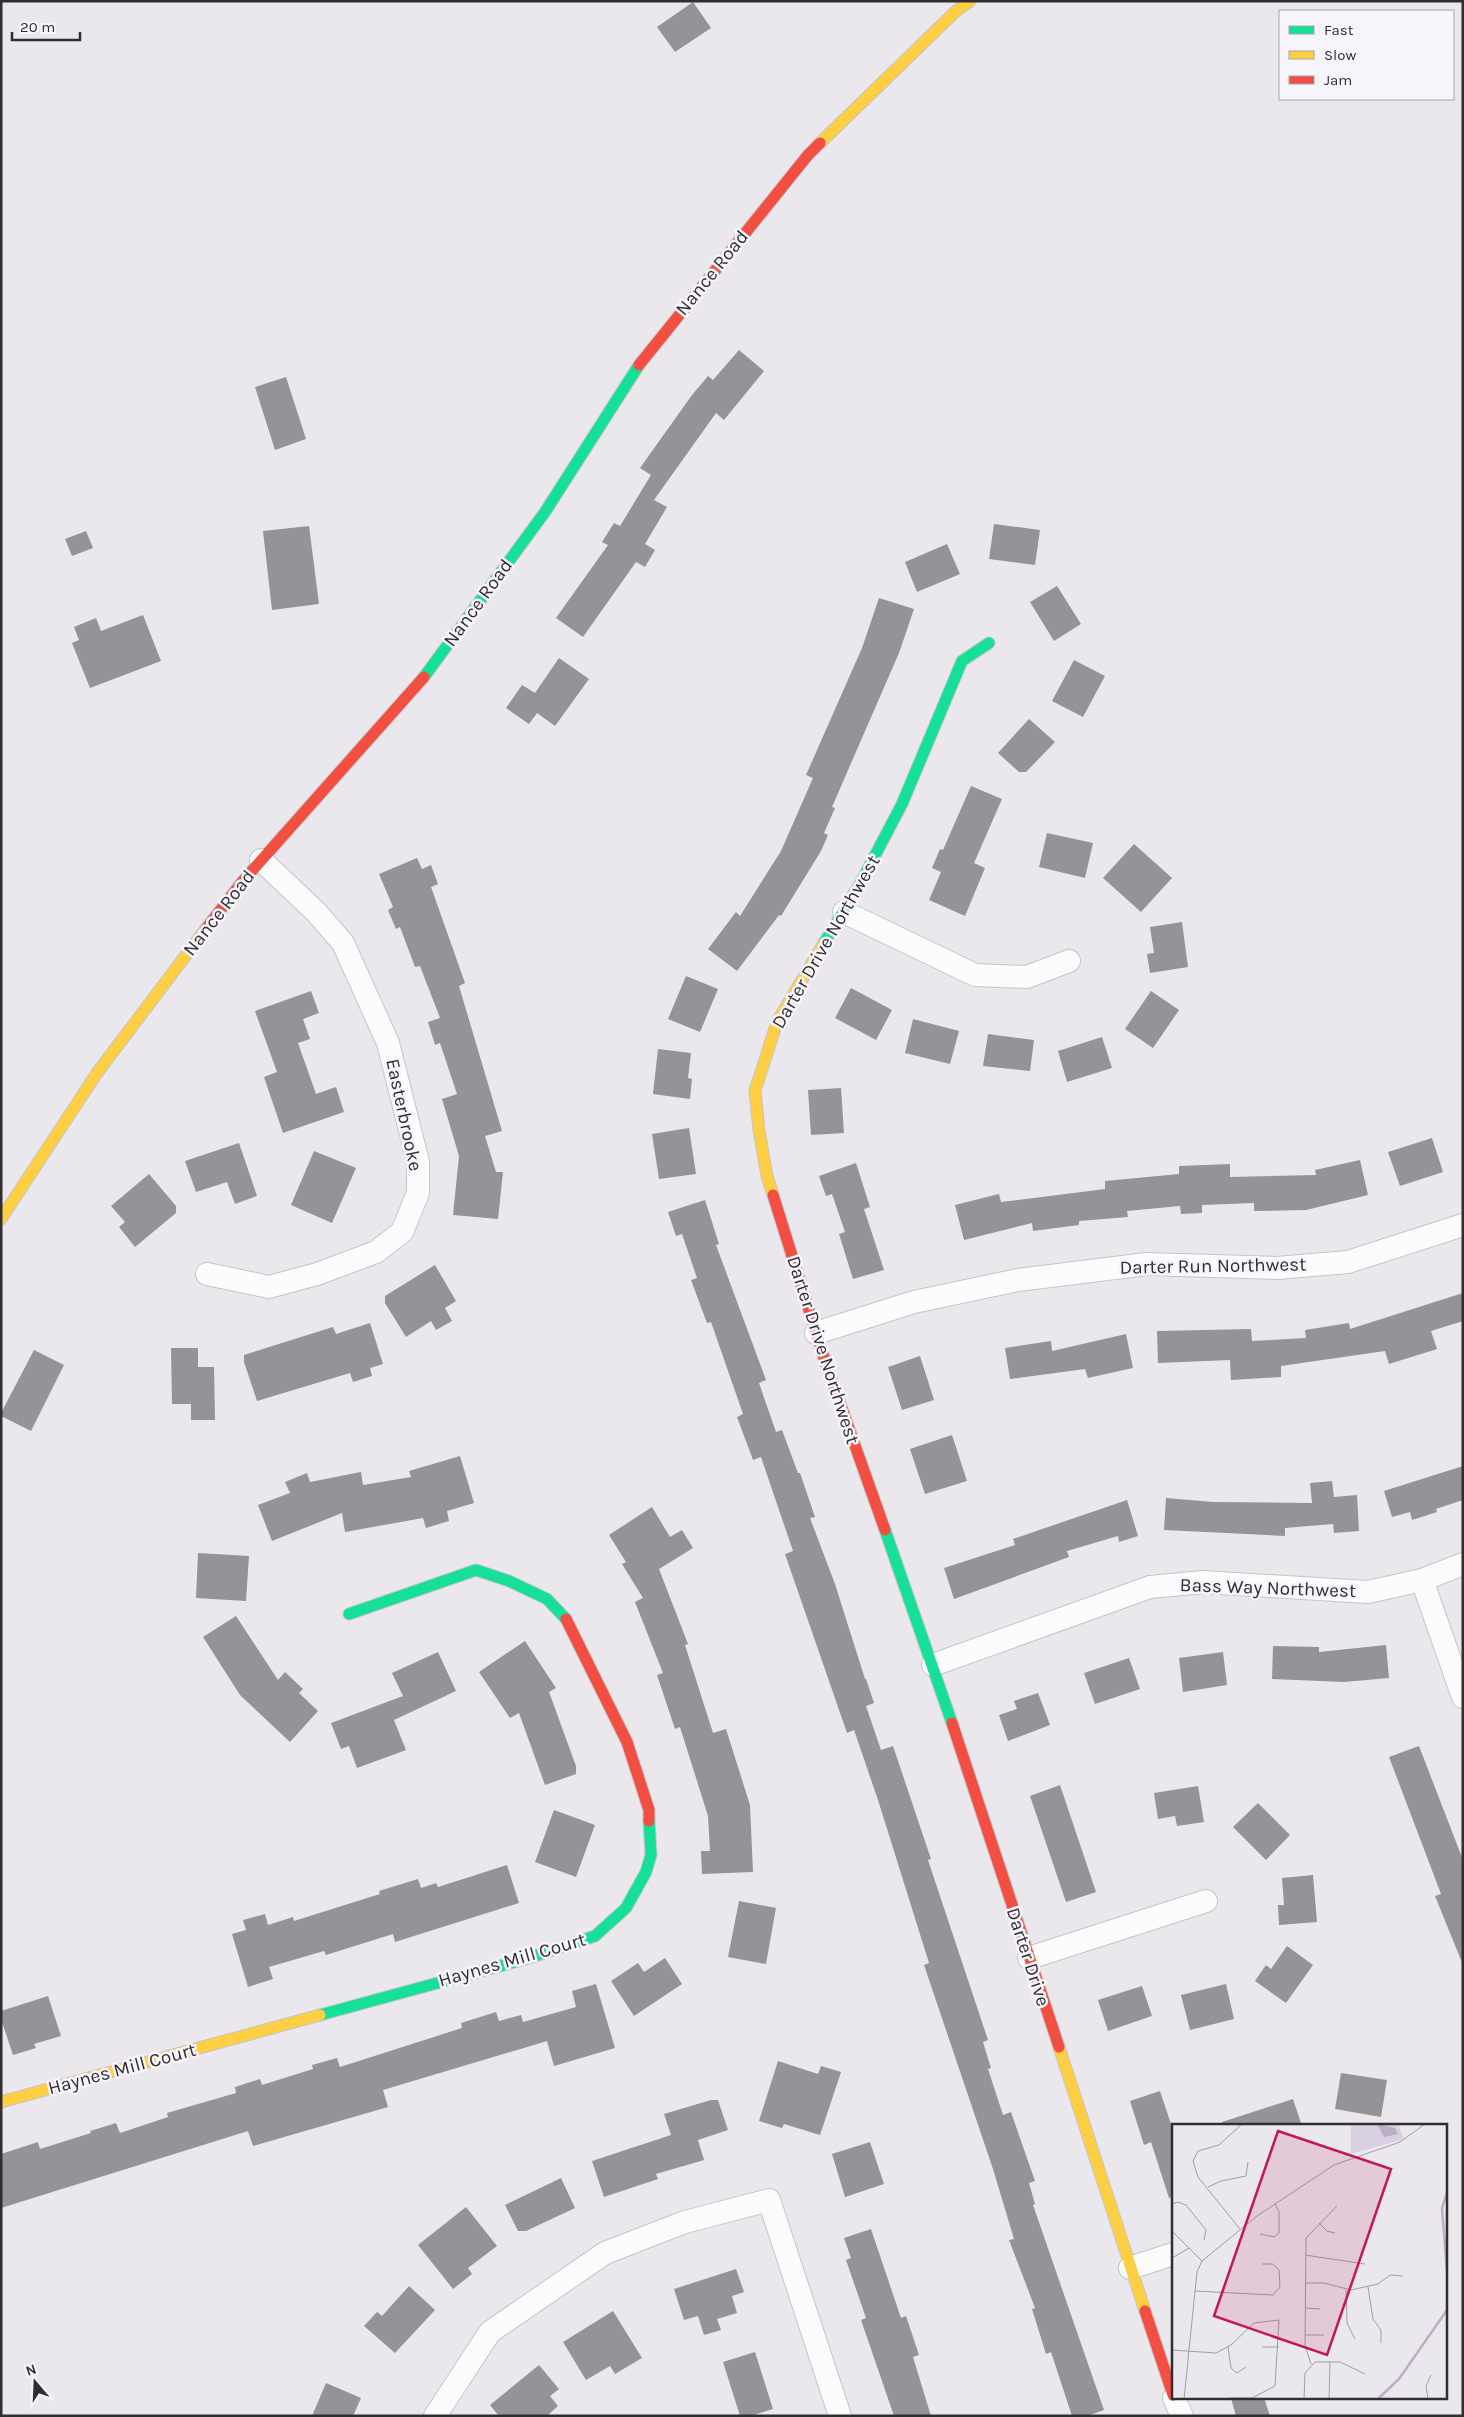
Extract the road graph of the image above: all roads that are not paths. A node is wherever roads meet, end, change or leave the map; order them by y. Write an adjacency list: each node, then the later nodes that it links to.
1 (970, 1): 3 (street, Nance Road)
2 (989, 644): 4 (street, Darter Drive Northwest)
3 (261, 860): 6 (street, Nance Road); 8 (street, Easterbrooke)
4 (844, 912): 5 (street); 9 (street, Darter Drive Northwest)
5 (1069, 961)
6 (1, 1219)
7 (1463, 1226): 9 (street, Darter Run Northwest)
8 (207, 1274)
9 (816, 1333): 10 (street, Darter Drive Northwest)
10 (882, 1521): 14 (street, Darter Drive)
11 (1463, 1564): 12 (street, Bass Way Northwest)
12 (1422, 1580): 14 (street, Bass Way Northwest); 15 (street)
13 (349, 1614): 18 (street, Haynes Mill Court)
14 (933, 1665): 17 (street, Darter Drive)
15 (1463, 1697)
16 (1206, 1902): 17 (street)
17 (1029, 1958): 20 (street, Darter Drive)
18 (1, 2102)
19 (1172, 2254): 20 (street)
20 (1130, 2268): 21 (street, Darter Drive)
21 (1172, 2391)
22 (1175, 2400): 25 (street, Darter Drive)
23 (435, 2416): 24 (street)
24 (840, 2416)
25 (1182, 2416)

